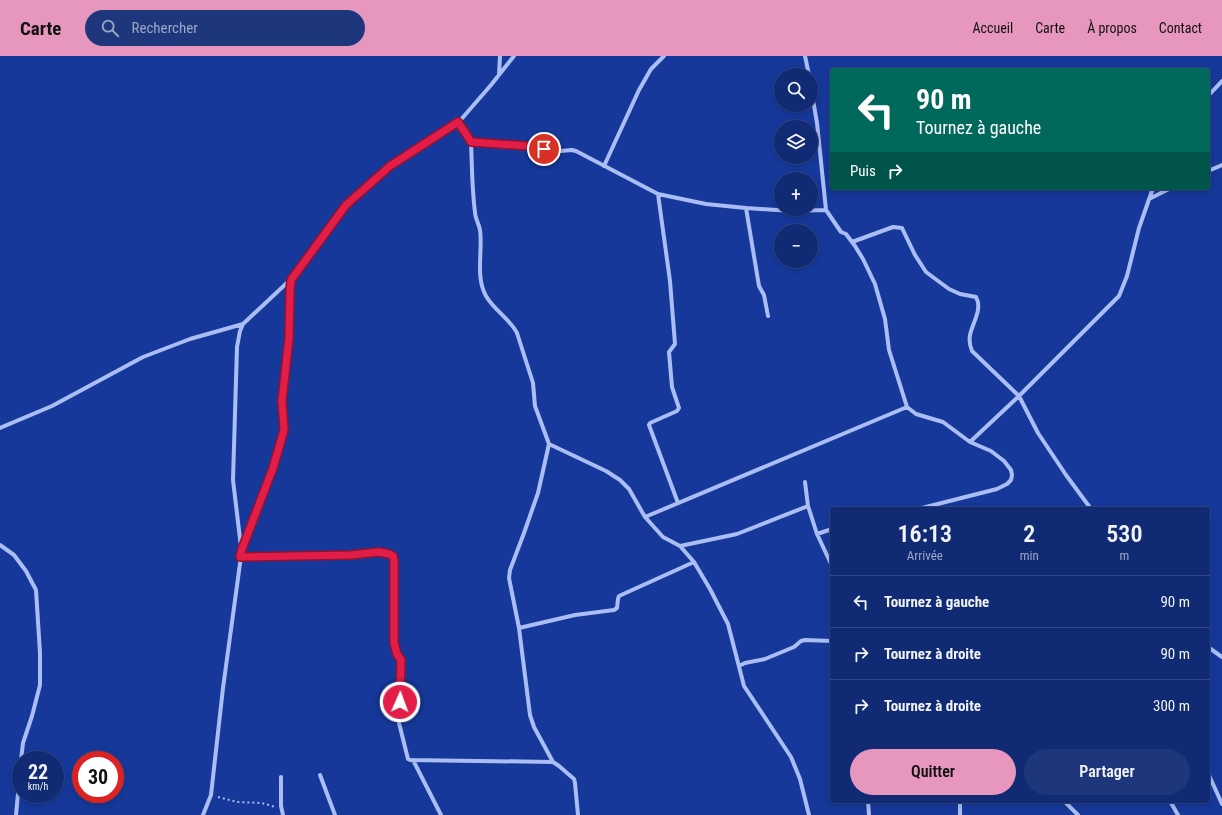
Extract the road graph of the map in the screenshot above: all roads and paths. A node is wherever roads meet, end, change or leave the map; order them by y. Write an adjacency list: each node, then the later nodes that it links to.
1 (500, 56): 6 (street)
2 (514, 56): 6 (street)
3 (664, 56): 13 (street)
4 (805, 56): 5 (street)
5 (808, 68)
6 (499, 75): 10 (street)
7 (1222, 81): 8 (street)
8 (1210, 94)
9 (815, 112): 20 (street)
10 (458, 122): 11 (street); 22 (street)
11 (471, 142): 13 (street); 29 (street)
12 (1222, 165): 14 (street)
13 (604, 166): 17 (street)
14 (1210, 170)
15 (1152, 190): 18 (street)
16 (1167, 190): 18 (street)
17 (658, 194): 19 (street); 31 (street)
18 (1148, 199): 25 (street)
19 (746, 208): 20 (street); 23 (street)
20 (826, 210): 21 (street)
21 (852, 242): 25 (street); 26 (street)
22 (291, 280): 24 (street); 40 (street)
23 (768, 316)
24 (243, 324): 27 (street); 40 (street)
25 (1019, 396): 28 (street); 34 (street)
26 (907, 407): 28 (street); 31 (street)
27 (0, 428)
28 (970, 442): 33 (street)
29 (549, 444): 35 (street); 44 (street)
30 (805, 482): 32 (street)
31 (678, 503): 35 (street)
32 (808, 506): 37 (street); 39 (street)
33 (932, 507)
34 (1090, 507)
35 (645, 517): 39 (street)
36 (830, 530): 37 (street)
37 (817, 534): 43 (street)
38 (0, 545): 49 (street)
39 (680, 546): 42 (street)
40 (242, 549): 41 (street)
41 (240, 557): 50 (street); 55 (street)
42 (694, 562): 44 (street); 48 (street)
43 (830, 562)
44 (519, 628): 51 (street)
45 (830, 641): 48 (street)
46 (1210, 648): 47 (street)
47 (1222, 656)
48 (739, 666): 69 (street)
49 (22, 751)
50 (413, 760): 51 (street); 67 (street)
51 (553, 762): 68 (street)
52 (320, 775): 66 (street)
53 (281, 777): 62 (street)
54 (1210, 777): 61 (street)
55 (211, 795): 62 (path); 64 (street)
56 (17, 803): 63 (street)
57 (868, 803): 70 (street)
58 (960, 803): 71 (street)
59 (1066, 803): 72 (street)
60 (1171, 803): 73 (street)
61 (1222, 804)
62 (281, 810): 65 (street)
63 (16, 815)
64 (203, 815)
65 (283, 815)
66 (335, 815)
67 (440, 815)
68 (578, 815)
69 (809, 815)
70 (869, 815)
71 (960, 815)
72 (1078, 815)
73 (1178, 815)

